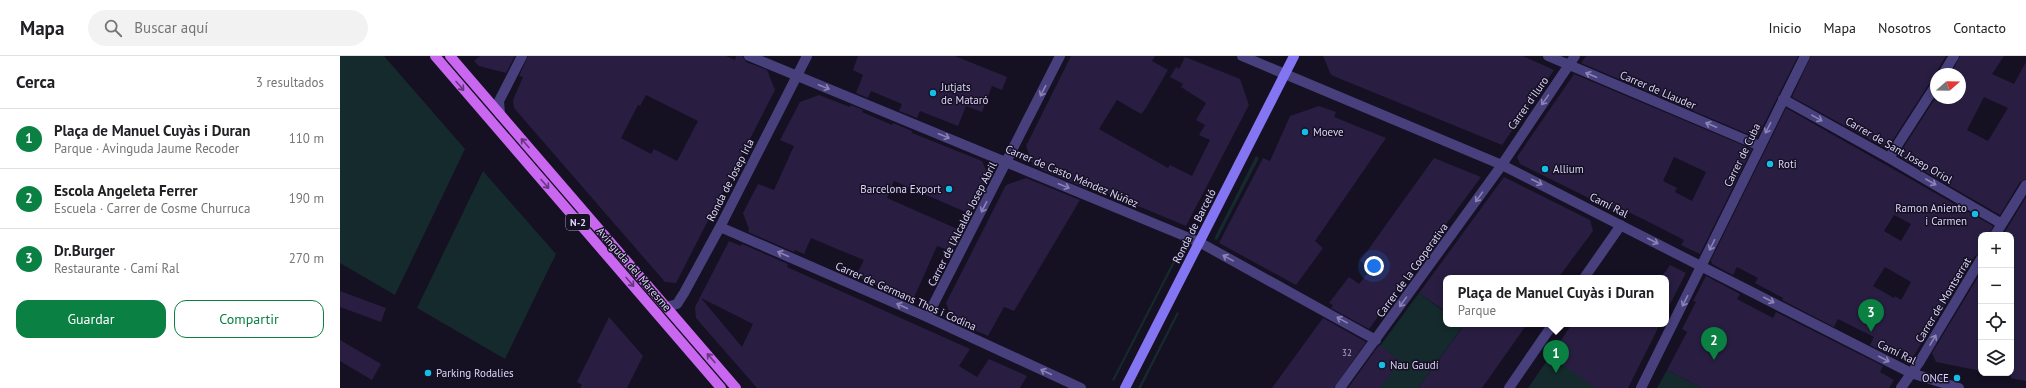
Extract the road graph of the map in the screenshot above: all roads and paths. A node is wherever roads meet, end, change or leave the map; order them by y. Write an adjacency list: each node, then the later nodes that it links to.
1 (435, 56): 38 (main road, Avinguda del Maresme / N-2, one-way to 38)
2 (450, 56): 19 (main road, Avinguda del Maresme / N-2)
3 (522, 56): 19 (street)
4 (749, 56): 16 (street, Carrer de Casto Méndez Núñez)
5 (807, 56): 16 (street, Ronda de Josep Irla)
6 (1060, 56): 22 (street, Carrer de l'Alcalde Josep Abril, one-way to 22)
7 (1242, 56): 15 (street, Camí Ral)
8 (1294, 56): 15 (street, Ronda de Barceló)
9 (1548, 56): 13 (street, Carrer de Llauder)
10 (1575, 56): 13 (street, Carrer d'Iluro)
11 (1805, 56): 18 (street, Carrer de Cuba)
12 (1954, 56): 14 (street)
13 (1569, 66): 20 (street, Carrer de Llauder, one-way to 13); 23 (street, Carrer d'Iluro, one-way to 23)
14 (1947, 68)
15 (1284, 74): 23 (street, Camí Ral); 29 (street, Ronda de Barceló)
16 (797, 76): 22 (street, Carrer de Casto Méndez Núñez, one-way to 22); 27 (street, Ronda de Josep Irla)
17 (1930, 94): 21 (street)
18 (1783, 99): 20 (street, Carrer de Cuba, one-way to 20); 21 (street, Carrer de Sant Josep Oriol, one-way to 21)
19 (500, 114): 33 (main road, Avinguda del Maresme / N-2, one-way to 19)
20 (1760, 146): 31 (street, Carrer de Cuba, one-way to 31)
21 (1889, 158): 25 (street, Carrer de Sant Josep Oriol, one-way to 25)
22 (1007, 162): 29 (street, Carrer de Casto Méndez Núñez, one-way to 29); 34 (street, Carrer de l'Alcalde Josep Abril, one-way to 34)
23 (1502, 165): 26 (street, Camí Ral, one-way to 26); 36 (street, Carrer de la Cooperativa, one-way to 36)
24 (2026, 185): 25 (street)
25 (2002, 224): 28 (street)
26 (1621, 225): 31 (street, Camí Ral, one-way to 31); 32 (street)
27 (720, 227): 33 (street, Ronda de Josep Irla); 34 (street, Carrer de Germans Thos i Codina, one-way to 27)
28 (1997, 232)
29 (1199, 242): 36 (street, Carrer de Casto Méndez Núñez, one-way to 29); 41 (street, Ronda de Barceló)
30 (1978, 264): 37 (street, Carrer de Montserrat, one-way to 30)
31 (1702, 266): 37 (street, Camí Ral, one-way to 37); 44 (street, Carrer de Cuba, one-way to 44)
32 (1586, 275)
33 (667, 307): 39 (main road, Avinguda del Maresme / N-2, one-way to 33)
34 (928, 317): 40 (street, Carrer de Germans Thos i Codina, one-way to 34)
35 (1551, 327): 43 (street)
36 (1376, 340): 42 (street, Carrer de la Cooperativa)
37 (1911, 373): 45 (street, Carrer de Montserrat); 46 (street, Camí Ral)
38 (721, 388)
39 (736, 388)
40 (1081, 388)
41 (1125, 388)
42 (1340, 388)
43 (1509, 388)
44 (1642, 388)
45 (1900, 388)
46 (1959, 388)

